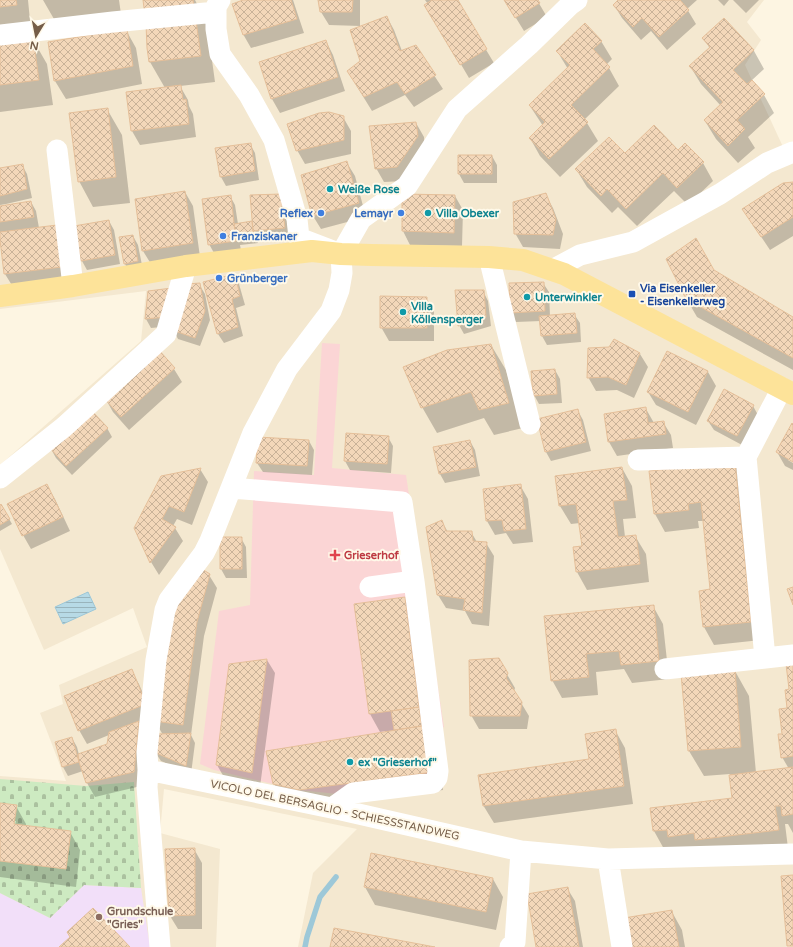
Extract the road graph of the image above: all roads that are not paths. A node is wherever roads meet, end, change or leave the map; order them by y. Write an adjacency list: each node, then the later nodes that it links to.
1 (577, 0): 6 (street)
2 (218, 6): 3 (street); 6 (street)
3 (0, 35)
4 (57, 150): 10 (street)
5 (793, 152): 9 (street)
6 (341, 254): 7 (main road); 8 (main road); 17 (street)
7 (488, 257): 9 (main road); 13 (street)
8 (186, 266): 10 (main road); 16 (street)
9 (552, 270): 12 (main road)
10 (73, 286): 11 (main road)
11 (0, 296)
12 (788, 391): 14 (street)
13 (530, 424)
14 (746, 457): 15 (street); 21 (street)
15 (638, 460)
16 (0, 478)
17 (231, 488): 18 (street); 23 (street)
18 (414, 580): 19 (street); 24 (street)
19 (370, 587)
20 (793, 655): 21 (street)
21 (765, 658): 22 (street)
22 (665, 669)
23 (148, 770): 24 (street, VICOLO DEL BERSAGLIO - SCHIESSSTANDWEG); 28 (street)
24 (332, 808): 25 (street, VICOLO DEL BERSAGLIO - SCHIESSSTANDWEG)
25 (521, 852): 27 (street, VICOLO DEL BERSAGLIO - SCHIESSSTANDWEG); 29 (street)
26 (793, 854): 27 (street, VICOLO DEL BERSAGLIO - SCHIESSSTANDWEG)
27 (608, 859): 30 (street)
28 (160, 947)
29 (510, 947)
30 (622, 947)

